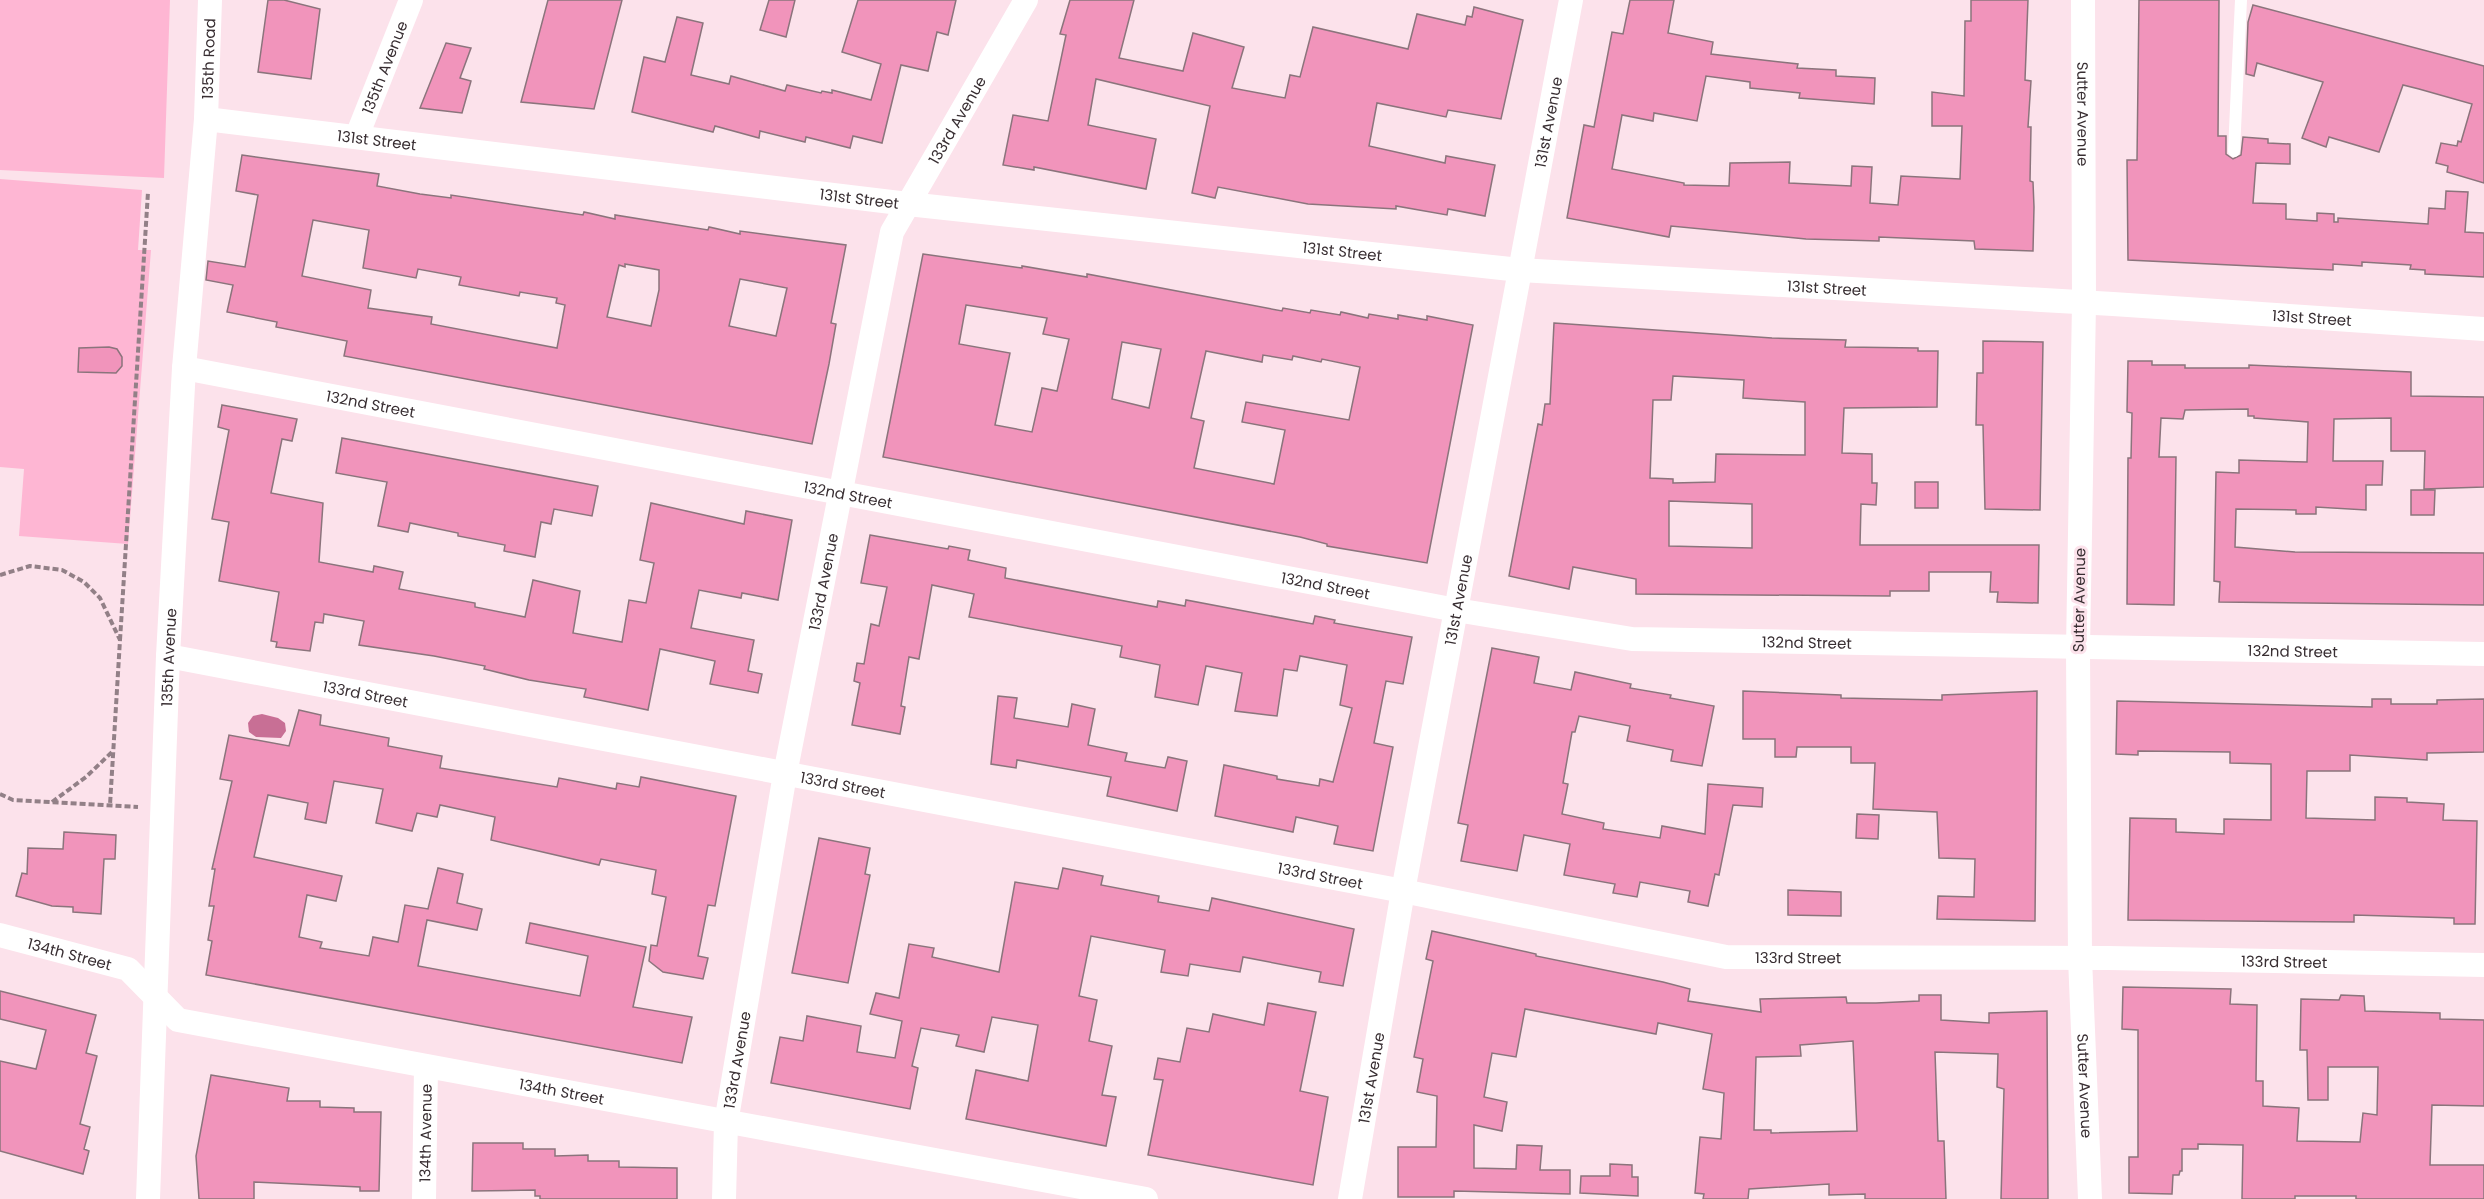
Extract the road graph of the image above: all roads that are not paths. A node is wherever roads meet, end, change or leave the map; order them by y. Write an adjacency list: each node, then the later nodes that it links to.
1 (210, 0): 7 (street, 135th Road)
2 (411, 0): 8 (street, 135th Avenue)
3 (1026, 0): 10 (street, 133rd Avenue)
4 (1571, 0): 11 (street, 131st Avenue)
5 (2083, 0): 12 (street, Sutter Avenue)
6 (2241, 0): 9 (lane)
7 (206, 119): 8 (street, 131st Street); 14 (street, 135th Avenue)
8 (357, 136): 10 (street, 131st Street)
9 (2234, 151)
10 (908, 204): 11 (street, 131st Street); 15 (street, 133rd Avenue)
11 (1520, 270): 12 (street, 131st Street); 16 (street, 131st Avenue)
12 (2084, 303): 13 (street, 131st Street); 17 (street, Sutter Avenue)
13 (2484, 329)
14 (184, 368): 15 (street, 132nd Street); 19 (street, 135th Avenue)
15 (839, 492): 16 (street, 132nd Street); 20 (street, 133rd Avenue)
16 (1456, 610): 17 (street, 132nd Street); 21 (street, 131st Avenue)
17 (2078, 649): 18 (street, 132nd Street); 23 (street, Sutter Avenue)
18 (2484, 654)
19 (168, 656): 20 (street, 133rd Street); 25 (street, 135th Avenue)
20 (785, 774): 21 (street, 133rd Street); 27 (street, 133rd Avenue)
21 (1403, 891): 23 (street, 133rd Street); 32 (street, 131st Avenue)
22 (0, 935): 25 (street, 134th Street)
23 (2080, 958): 24 (street, 133rd Street); 33 (street, Sutter Avenue)
24 (2484, 964)
25 (154, 995): 26 (street, 134th Street); 28 (street, 135th Avenue)
26 (426, 1066): 27 (street, 134th Street); 29 (street, 134th Avenue)
27 (726, 1123): 30 (street, 133rd Avenue); 31 (street, 134th Street)
28 (148, 1199)
29 (424, 1199)
30 (724, 1199)
31 (1146, 1199)
32 (1350, 1199)
33 (2090, 1199)

